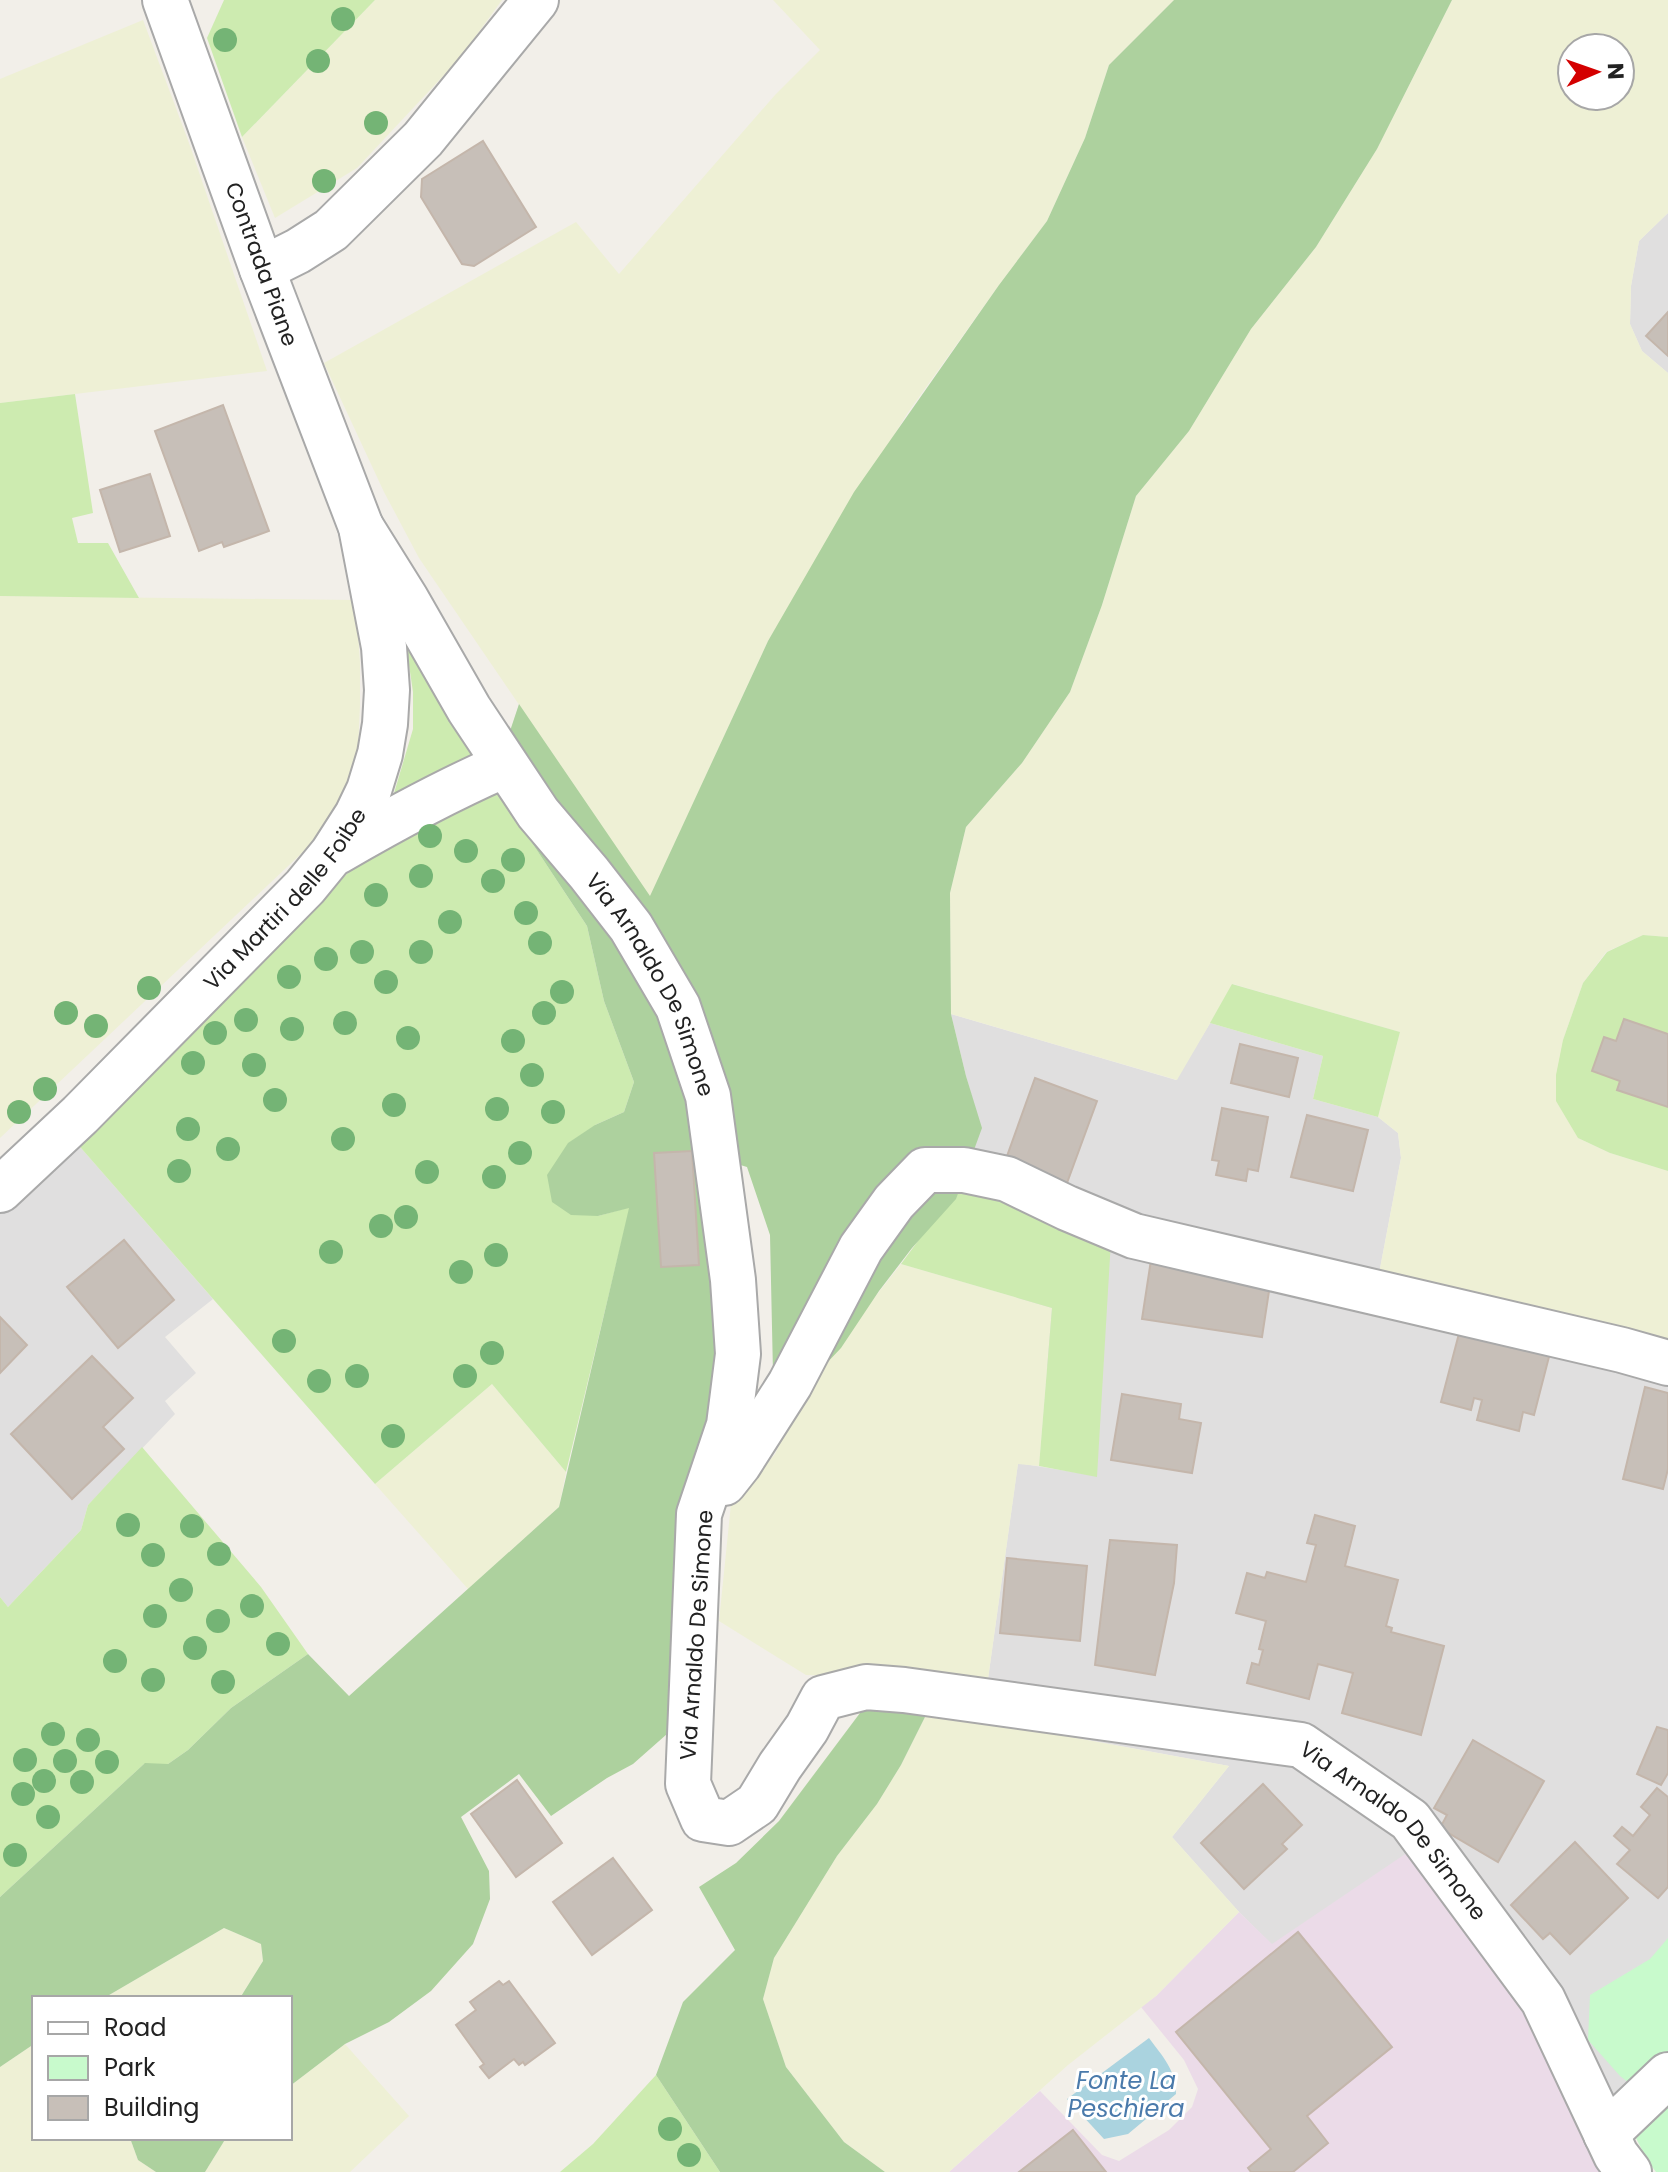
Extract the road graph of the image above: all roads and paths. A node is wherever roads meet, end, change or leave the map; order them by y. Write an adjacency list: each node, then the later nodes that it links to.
1 (165, 0): 3 (street, Contrada Piane)
2 (536, 0): 3 (street)
3 (262, 269): 4 (street, Contrada Piane)
4 (361, 527): 5 (street, Via Arnaldo De Simone); 6 (street, Via Martiri delle Foibe)
5 (505, 765): 6 (street); 9 (street, Via Arnaldo De Simone)
6 (332, 854): 7 (street, Via Martiri delle Foibe)
7 (0, 1190)
8 (1668, 1363): 9 (street)
9 (699, 1514): 11 (street, Via Arnaldo De Simone)
10 (1668, 2075): 11 (street)
11 (1606, 2134): 12 (street, Via Arnaldo De Simone)
12 (1629, 2172)

